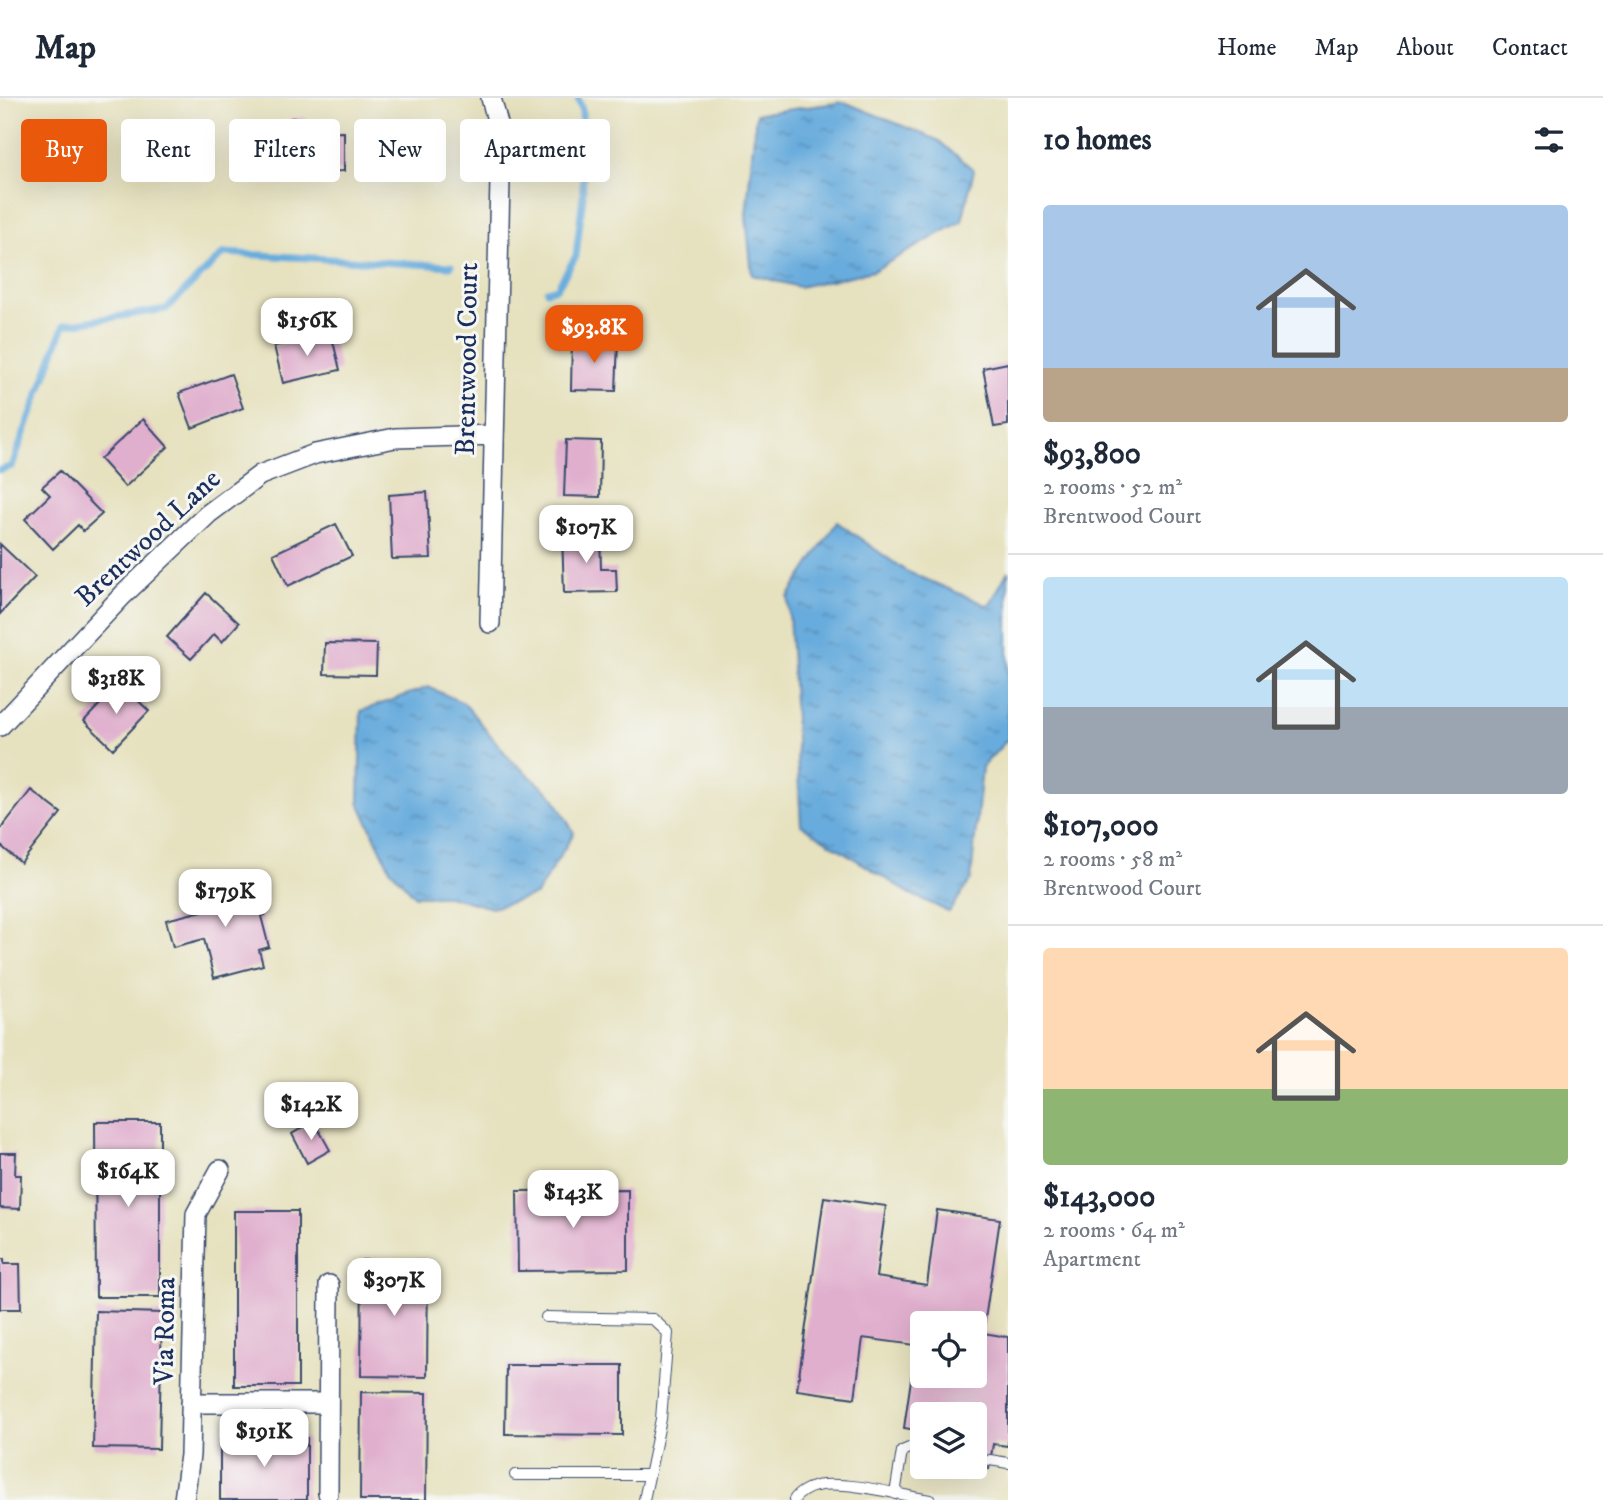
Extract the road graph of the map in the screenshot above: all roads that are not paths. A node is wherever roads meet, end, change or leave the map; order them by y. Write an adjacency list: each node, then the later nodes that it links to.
1 (491, 98): 2 (street, Brentwood Court)
2 (493, 435): 3 (street, Brentwood Court); 4 (street, Brentwood Lane)
3 (490, 623)
4 (0, 726)
5 (220, 1170): 8 (street, Via Roma)
6 (329, 1285): 9 (street)
7 (546, 1317): 14 (lane)
8 (191, 1403): 9 (street); 17 (street, Via Roma)
9 (328, 1403): 15 (street)
10 (910, 1448): 16 (lane)
11 (990, 1460): 12 (lane)
12 (1008, 1463)
13 (515, 1475): 14 (lane)
14 (649, 1475): 18 (lane)
15 (328, 1493)
16 (895, 1494): 19 (lane); 20 (lane)
17 (184, 1500)
18 (644, 1500)
19 (794, 1500)
20 (930, 1500)

